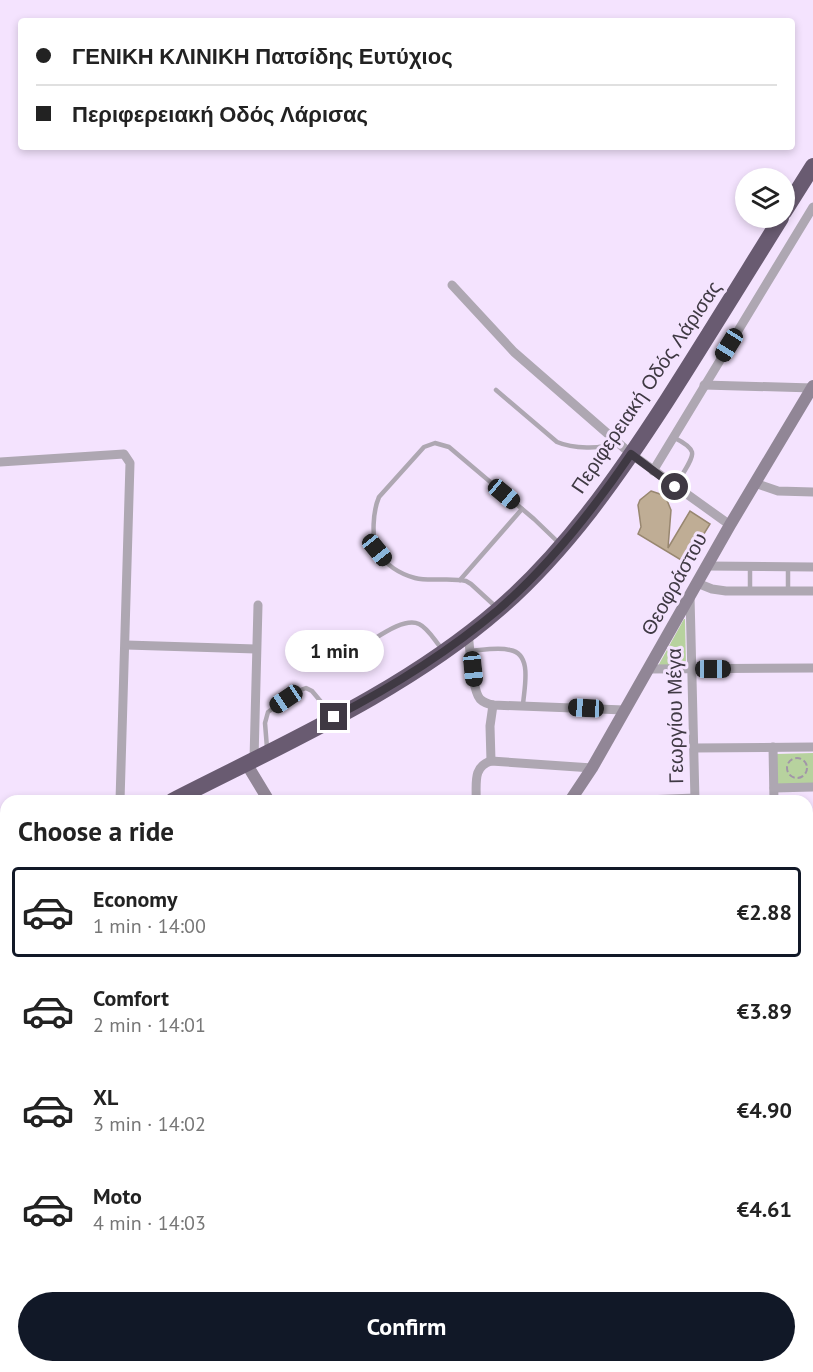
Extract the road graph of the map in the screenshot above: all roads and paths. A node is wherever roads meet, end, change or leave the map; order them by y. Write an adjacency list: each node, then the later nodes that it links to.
1 (813, 166): 2 (highway)
2 (795, 195)
3 (813, 207): 6 (street)
4 (775, 228): 11 (highway, Περιφερειακή Οδός Λάρισας)
5 (452, 285): 10 (street)
6 (704, 385): 7 (street); 9 (street)
7 (813, 387): 14 (street, Θεοφράστου)
8 (496, 390): 10 (lane)
9 (673, 437): 13 (street); 15 (lane)
10 (615, 441): 11 (street)
11 (631, 454): 13 (street); 19 (highway, Περιφερειακή Οδός Λάρισας)
12 (0, 462): 33 (street)
13 (653, 471): 15 (street)
14 (755, 483): 16 (street); 18 (street, Θεοφράστου)
15 (675, 487): 18 (street)
16 (813, 492)
17 (522, 509): 19 (lane); 24 (lane); 24 (lane)
18 (730, 525): 20 (street, Θεοφράστου)
19 (561, 545): 30 (highway, Περιφερειακή Οδός Λάρισας)
20 (707, 566): 21 (street); 25 (street, Θεοφράστου)
21 (750, 566): 22 (street); 26 (lane)
22 (788, 567): 23 (street); 27 (lane)
23 (813, 567)
24 (460, 580): 30 (lane)
25 (694, 589): 26 (street); 38 (street, Θεοφράστου); 39 (street, Γεωργίου Μέγα)
26 (750, 591): 27 (street)
27 (788, 591): 28 (street)
28 (813, 591)
29 (258, 605): 34 (street)
30 (498, 610): 31 (highway, Περιφερειακή Οδός Λάρισας)
31 (468, 633): 35 (highway, Περιφερειακή Οδός Λάρισας); 36 (street)
32 (366, 644): 35 (lane)
33 (126, 645): 34 (street); 53 (street)
34 (256, 649): 47 (street)
35 (443, 651): 43 (highway, Περιφερειακή Οδός Λάρισας)
36 (471, 651): 40 (street); 41 (lane)
37 (813, 668): 39 (street)
38 (649, 669): 39 (street); 42 (street, Θεοφράστου)
39 (693, 669): 46 (street, Γεωργίου Μέγα)
40 (493, 705): 41 (street); 48 (street)
41 (523, 706): 42 (street)
42 (624, 711): 49 (street, Θεοφράστου)
43 (334, 717): 47 (highway, Περιφερειακή Οδός Λάρισας); 47 (lane)
44 (774, 747): 45 (street); 46 (street); 52 (street)
45 (813, 747)
46 (694, 748): 58 (street, Γεωργίου Μέγα)
47 (256, 758): 54 (highway, Περιφερειακή Οδός Λάρισας); 55 (street)
48 (491, 761): 49 (street); 56 (street)
49 (592, 768): 57 (street, Θεοφράστου)
50 (805, 774): 50 (path)
51 (813, 787): 52 (street)
52 (774, 788): 59 (street)
53 (120, 795)
54 (185, 795)
55 (267, 795)
56 (477, 795)
57 (574, 795)
58 (695, 795)
59 (774, 795)

